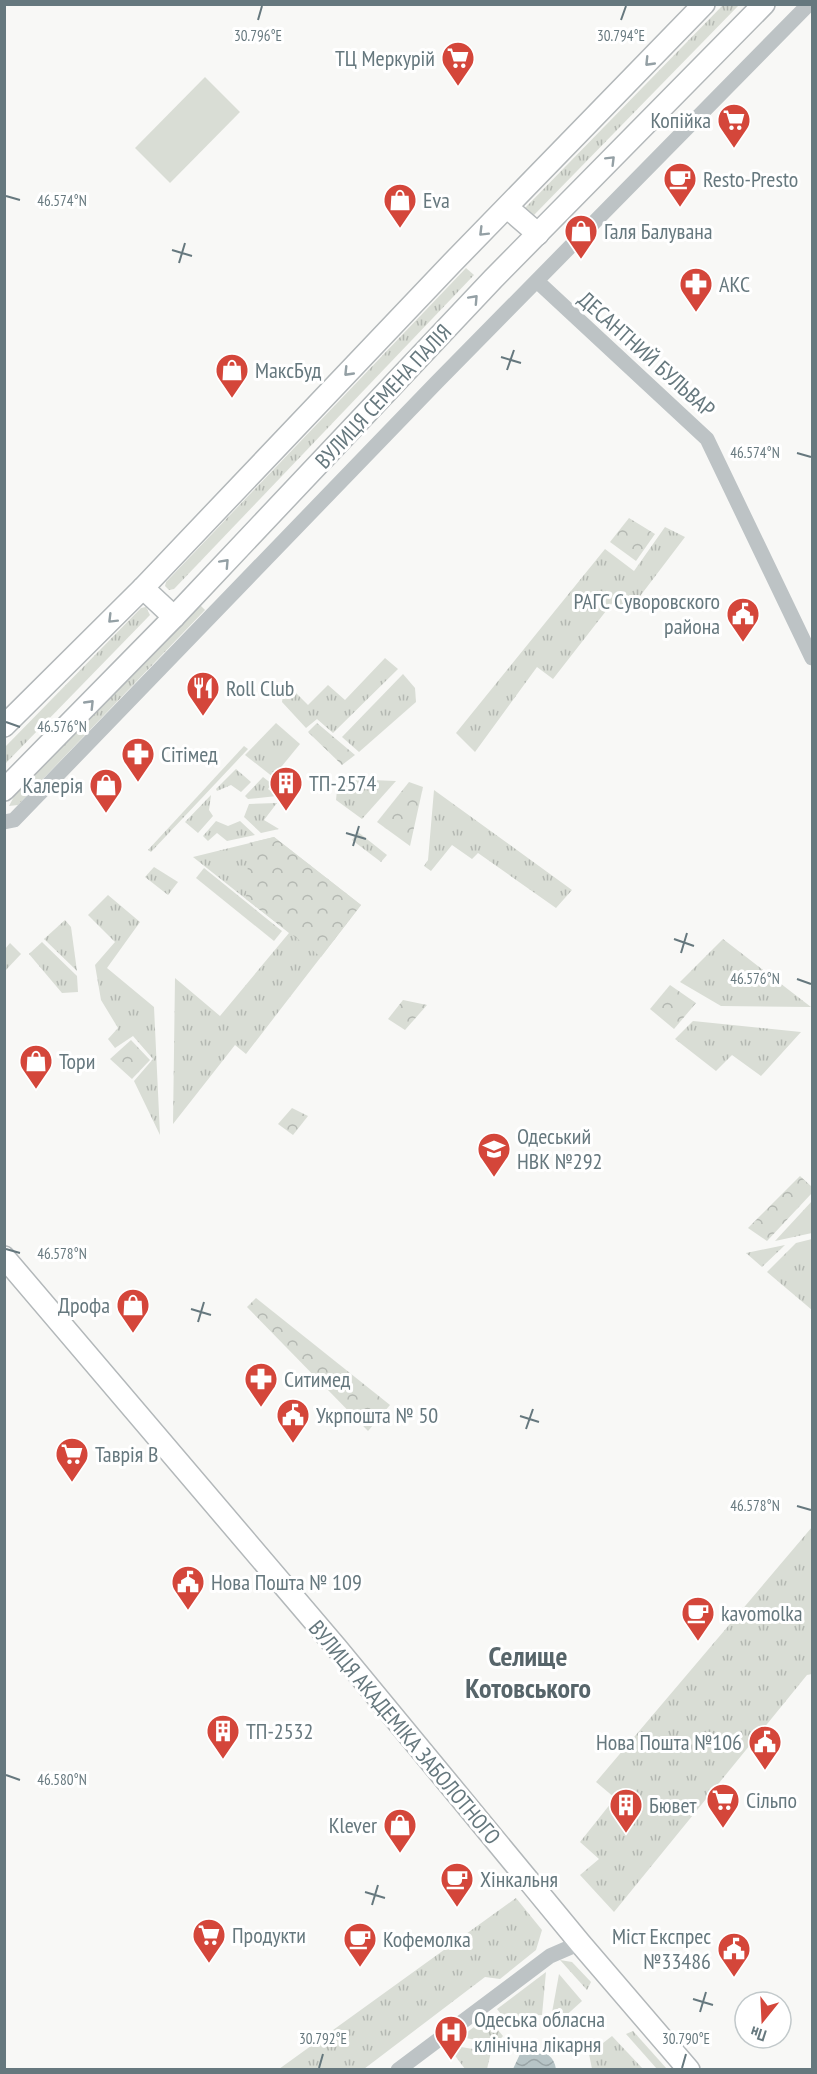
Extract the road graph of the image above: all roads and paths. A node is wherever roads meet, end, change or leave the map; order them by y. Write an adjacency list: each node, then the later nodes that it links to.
1 (704, 4): 4 (highway, ВУЛИЦЯ СЕМЕНА ПАЛІЯ, one-way to 4)
2 (764, 4): 5 (highway, ВУЛИЦЯ СЕМЕНА ПАЛІЯ, one-way to 2)
3 (809, 4): 6 (street)
4 (508, 208): 5 (highway); 7 (highway, ВУЛИЦЯ СЕМЕНА ПАЛІЯ, one-way to 7)
5 (538, 234): 8 (highway, ВУЛИЦЯ СЕМЕНА ПАЛІЯ, one-way to 5)
6 (538, 282): 9 (street, ДЕСАНТНИЙ БУЛЬВАР); 12 (street)
7 (143, 588): 8 (highway); 10 (highway, ВУЛИЦЯ СЕМЕНА ПАЛІЯ, one-way to 10)
8 (174, 617): 11 (highway, ВУЛИЦЯ СЕМЕНА ПАЛІЯ, one-way to 8)
9 (813, 658)
10 (4, 726)
11 (4, 790)
12 (4, 822)
13 (4, 1257): 14 (highway, ВУЛИЦЯ АКАДЕМІКА ЗАБОЛОТНОГО)
14 (580, 1942): 15 (street); 16 (highway, ВУЛИЦЯ АКАДЕМІКА ЗАБОЛОТНОГО)
15 (398, 2070)
16 (689, 2070)

